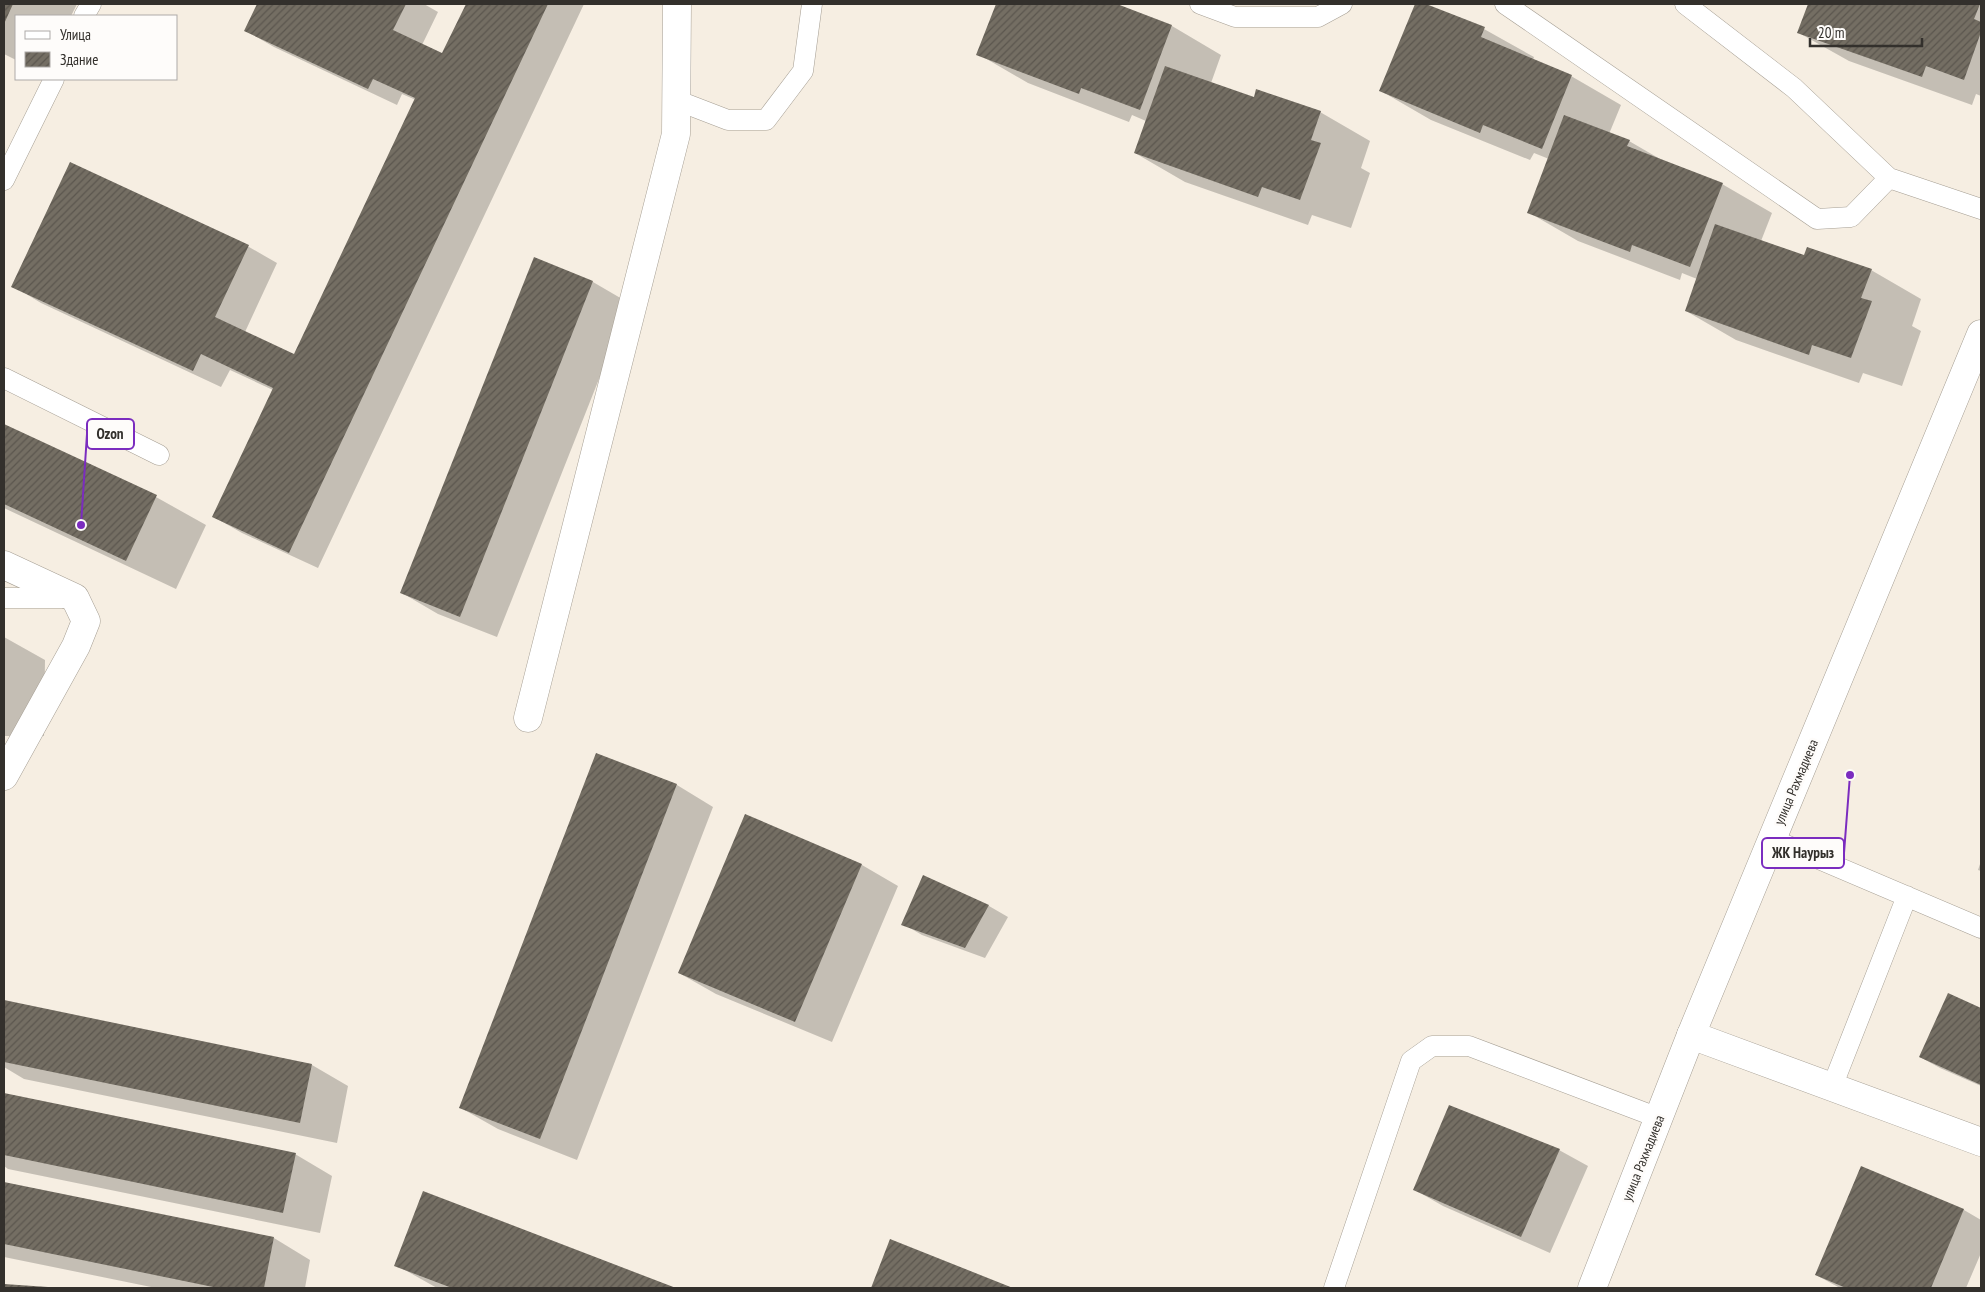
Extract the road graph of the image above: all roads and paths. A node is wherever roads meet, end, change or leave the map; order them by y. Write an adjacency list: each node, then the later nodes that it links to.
1 (91, 4): 8 (lane)
2 (677, 4): 10 (street)
3 (812, 4): 10 (lane)
4 (1200, 4): 5 (lane)
5 (1342, 4)
6 (1504, 4): 11 (lane)
7 (1685, 4): 11 (lane)
8 (85, 15)
9 (54, 80): 12 (lane)
10 (676, 100): 20 (street)
11 (1890, 178): 13 (lane)
12 (4, 180)
13 (1981, 210)
14 (1981, 334): 22 (street, улица Рахмадиева)
15 (4, 378): 16 (lane)
16 (159, 455)
17 (4, 565): 19 (street)
18 (4, 598): 19 (lane)
19 (75, 598): 21 (street)
20 (528, 718)
21 (4, 776)
22 (1772, 839): 23 (lane); 25 (street, улица Рахмадиева)
23 (1907, 896): 24 (lane); 26 (lane)
24 (1981, 928)
25 (1692, 1036): 26 (street); 27 (street, улица Рахмадиева)
26 (1832, 1088): 28 (street)
27 (1659, 1118): 29 (lane); 30 (street, улица Рахмадиева)
28 (1981, 1142)
29 (1334, 1288)
30 (1592, 1288)

